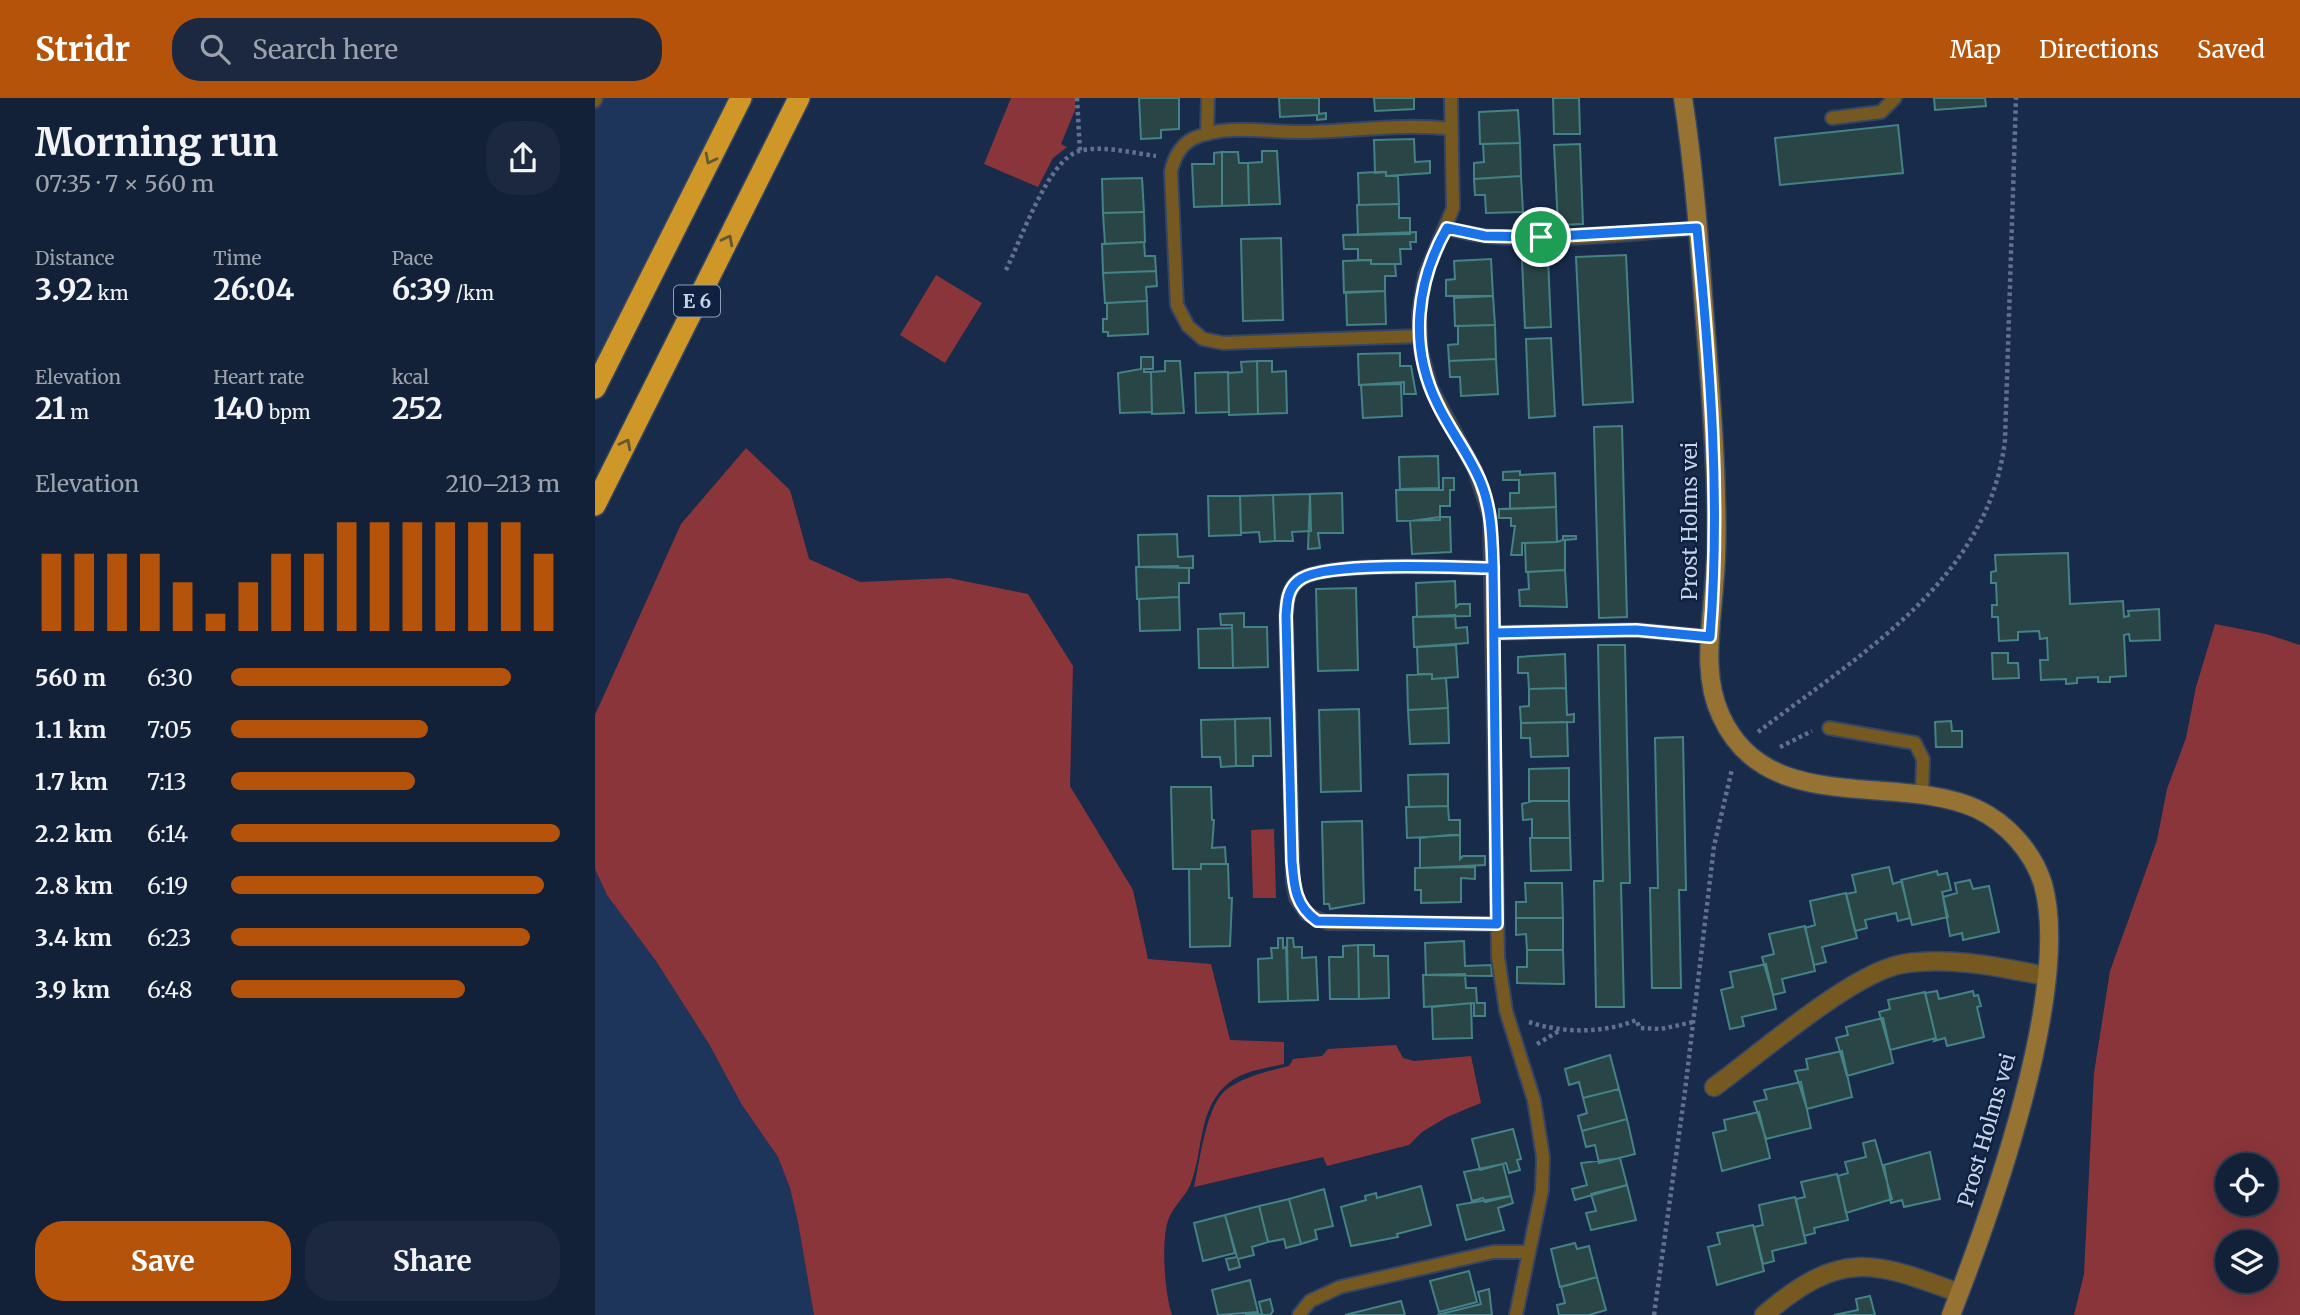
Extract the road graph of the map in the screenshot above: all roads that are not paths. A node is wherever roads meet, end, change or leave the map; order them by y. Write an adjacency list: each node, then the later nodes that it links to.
1 (741, 98): 13 (highway, E 6, one-way to 13)
2 (799, 98): 14 (highway, E 6, one-way to 2)
3 (1208, 98): 9 (lane)
4 (1451, 98): 8 (lane)
5 (1683, 98): 11 (street, Prost Holms vei)
6 (1895, 98): 7 (lane)
7 (1832, 118)
8 (1451, 129): 9 (lane); 10 (lane)
9 (1207, 134): 12 (lane)
10 (1447, 228): 11 (lane); 12 (lane)
11 (1697, 228): 17 (street, Prost Holms vei)
12 (1420, 336): 15 (lane)
13 (595, 388)
14 (595, 505)
15 (1493, 568): 16 (lane); 20 (lane)
16 (1494, 633): 17 (lane); 20 (lane)
17 (1710, 637): 19 (street, Prost Holms vei)
18 (1829, 728): 19 (lane)
19 (1922, 797): 21 (street, Prost Holms vei)
20 (1497, 924): 23 (lane)
21 (2046, 976): 22 (street); 24 (street, Prost Holms vei)
22 (1714, 1087)
23 (1528, 1252): 25 (lane); 26 (lane)
24 (1959, 1293): 27 (street); 28 (street, Prost Holms vei)
25 (1299, 1315)
26 (1516, 1315)
27 (1764, 1315)
28 (1951, 1315)

